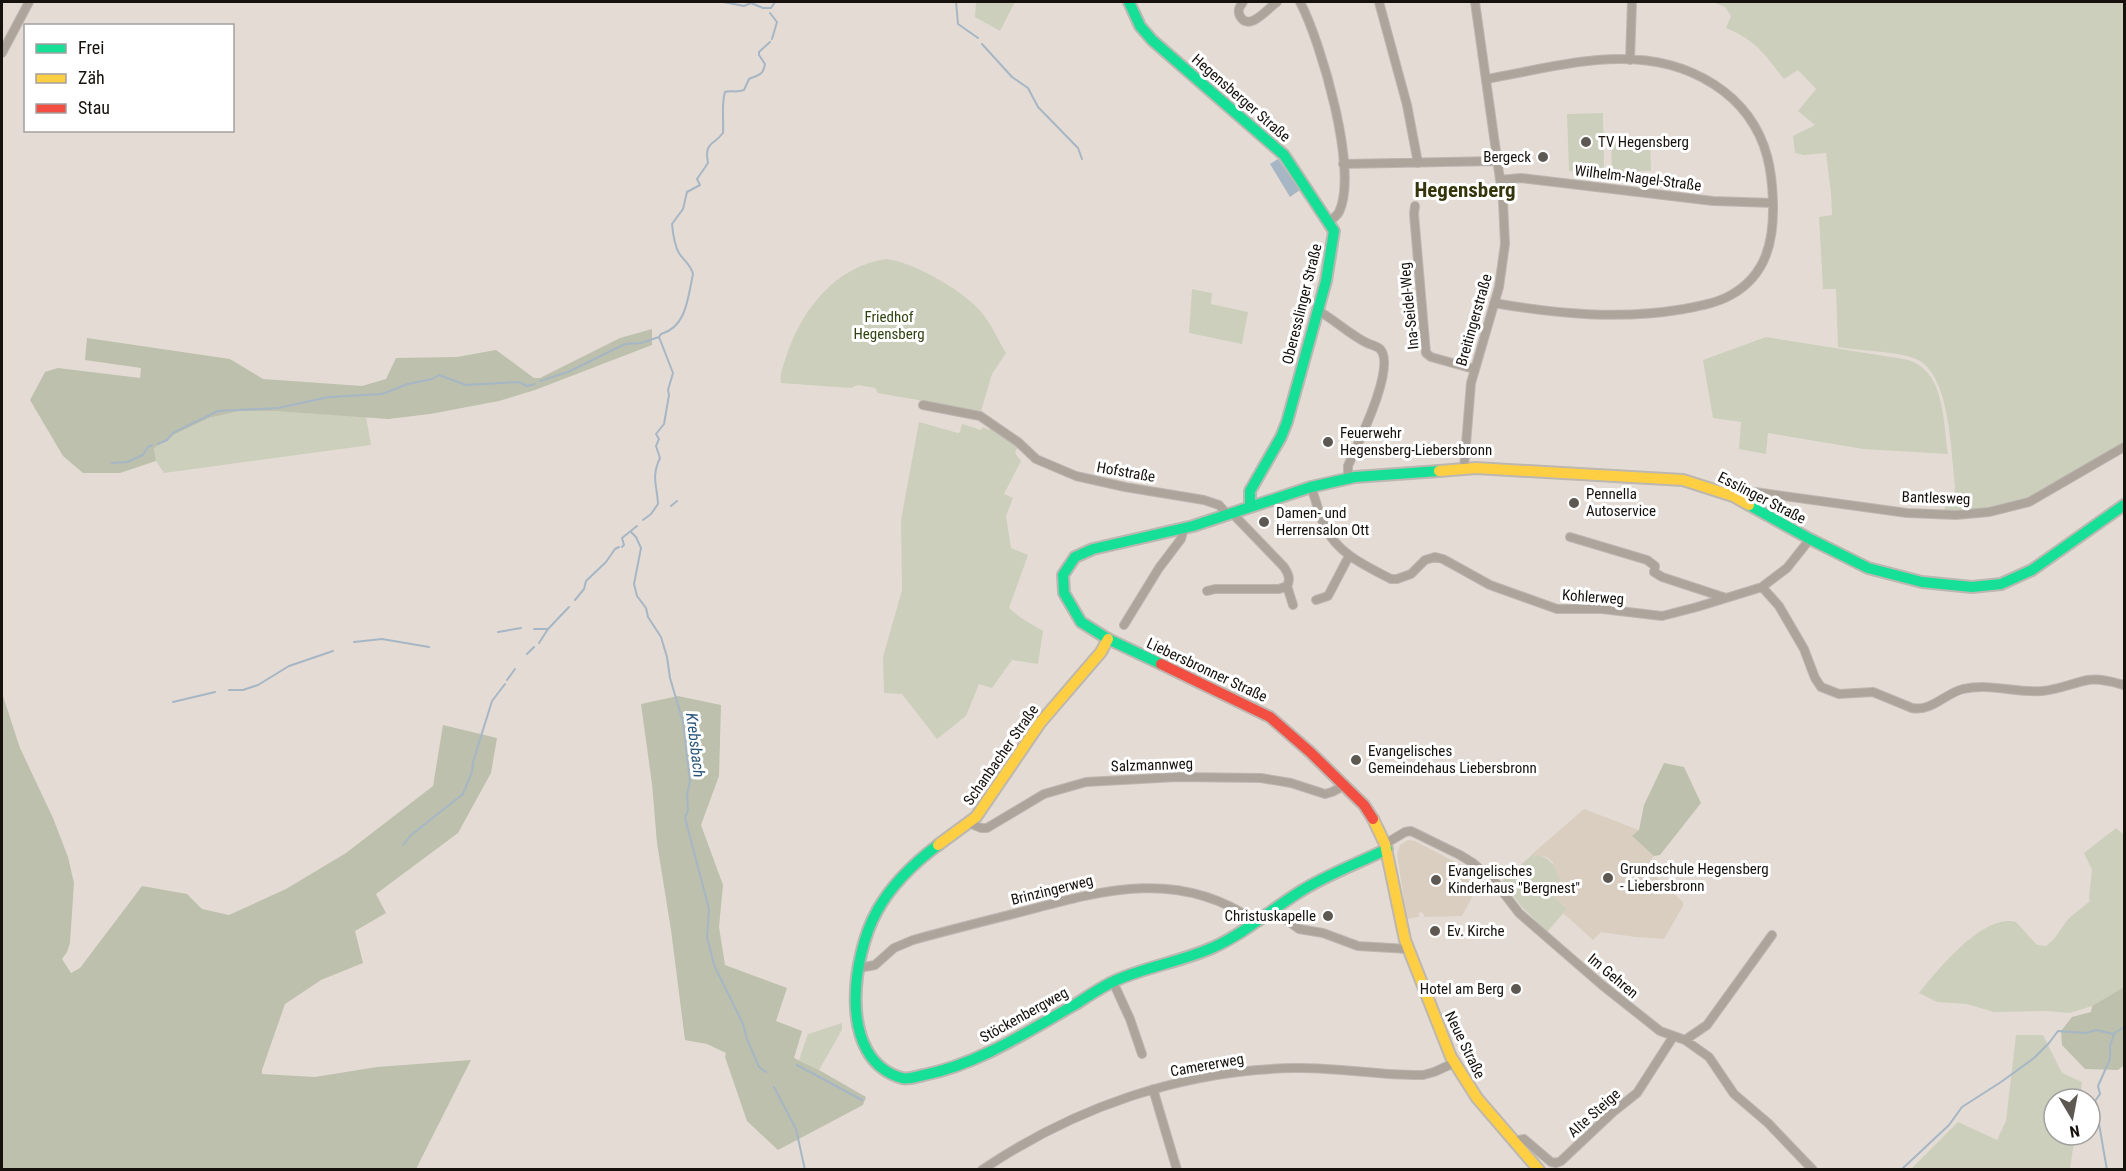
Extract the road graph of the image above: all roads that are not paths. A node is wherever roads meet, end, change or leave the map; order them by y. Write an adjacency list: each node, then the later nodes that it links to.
1 (29, 2): 9 (street)
2 (1129, 2): 18 (street, Hegensberger Straße)
3 (1243, 2): 4 (street)
4 (1277, 2)
5 (1300, 2): 14 (street)
6 (1378, 2): 13 (street)
7 (1475, 2): 11 (street, Breitingerstraße)
8 (1632, 2): 10 (street)
9 (2, 53)
10 (1630, 60): 11 (street); 16 (street)
11 (1486, 79): 12 (street, Breitingerstraße)
12 (1497, 161): 13 (street); 15 (street, Breitingerstraße)
13 (1418, 163): 14 (street)
14 (1343, 164): 18 (street)
15 (1500, 180): 16 (street, Wilhelm-Nagel-Straße); 19 (street, Breitingerstraße)
16 (1773, 203): 19 (street)
17 (1415, 206): 21 (street, Ina-Seidel-Weg)
18 (1329, 222): 20 (street, Oberesslinger Straße)
19 (1494, 303): 21 (street, Breitingerstraße)
20 (1317, 310): 25 (street); 29 (street, Oberesslinger Straße)
21 (1474, 369): 24 (street, Breitingerstraße)
22 (923, 405): 30 (street, Hofstraße)
23 (2124, 447): 27 (street, Bantlesweg)
24 (1464, 468): 25 (street, Esslinger Straße); 27 (street, Esslinger Straße)
25 (1348, 478): 26 (street, Esslinger Straße)
26 (1311, 487): 29 (street, Esslinger Straße); 34 (street)
27 (1733, 496): 33 (street, Esslinger Straße)
28 (2124, 505): 33 (street, Esslinger Straße)
29 (1250, 506): 30 (street, Esslinger Straße)
30 (1229, 512): 31 (street, Esslinger Straße); 35 (street, Hofstraße)
31 (1184, 528): 41 (street); 42 (street, Liebersbronner Straße)
32 (1570, 537): 38 (street)
33 (1810, 539): 36 (street, Kohlerweg)
34 (1349, 556): 38 (street, Kohlerweg); 39 (street)
35 (1287, 586): 37 (street); 40 (street, Hofstraße)
36 (1762, 587): 38 (street, Kohlerweg); 43 (street)
37 (1206, 591)
38 (1728, 598)
39 (1316, 600)
40 (1293, 605)
41 (1124, 624)
42 (1107, 639): 44 (street, Liebersbronner Straße); 45 (street, Schanbacher Straße)
43 (2124, 685)
44 (1345, 785): 45 (street, Salzmannweg); 46 (street, Liebersbronner Straße)
45 (969, 824): 51 (street, Schanbacher Straße)
46 (1386, 846): 47 (street, Stöckenbergweg); 50 (street, Liebersbronner Straße); 53 (street, Im Gehren)
47 (1273, 910): 48 (street, Stöckenbergweg); 50 (street)
48 (1255, 921): 51 (street, Brinzingerweg); 52 (street, Stöckenbergweg)
49 (1772, 935): 54 (street)
50 (1408, 949): 56 (street, Neue Straße)
51 (859, 968): 52 (street, Stöckenbergweg)
52 (1113, 982): 55 (street)
53 (1673, 1037): 54 (street, Im Gehren); 58 (street, Alte Steige)
54 (1685, 1041): 62 (street, Im Gehren)
55 (1142, 1054)
56 (1454, 1063): 57 (street, Camererweg); 58 (street, Neue Straße)
57 (1153, 1089): 59 (street, Camererweg); 60 (street)
58 (1514, 1141): 61 (street, Neue Straße)
59 (981, 1170)
60 (1177, 1170)
61 (1539, 1170)
62 (1812, 1170)

